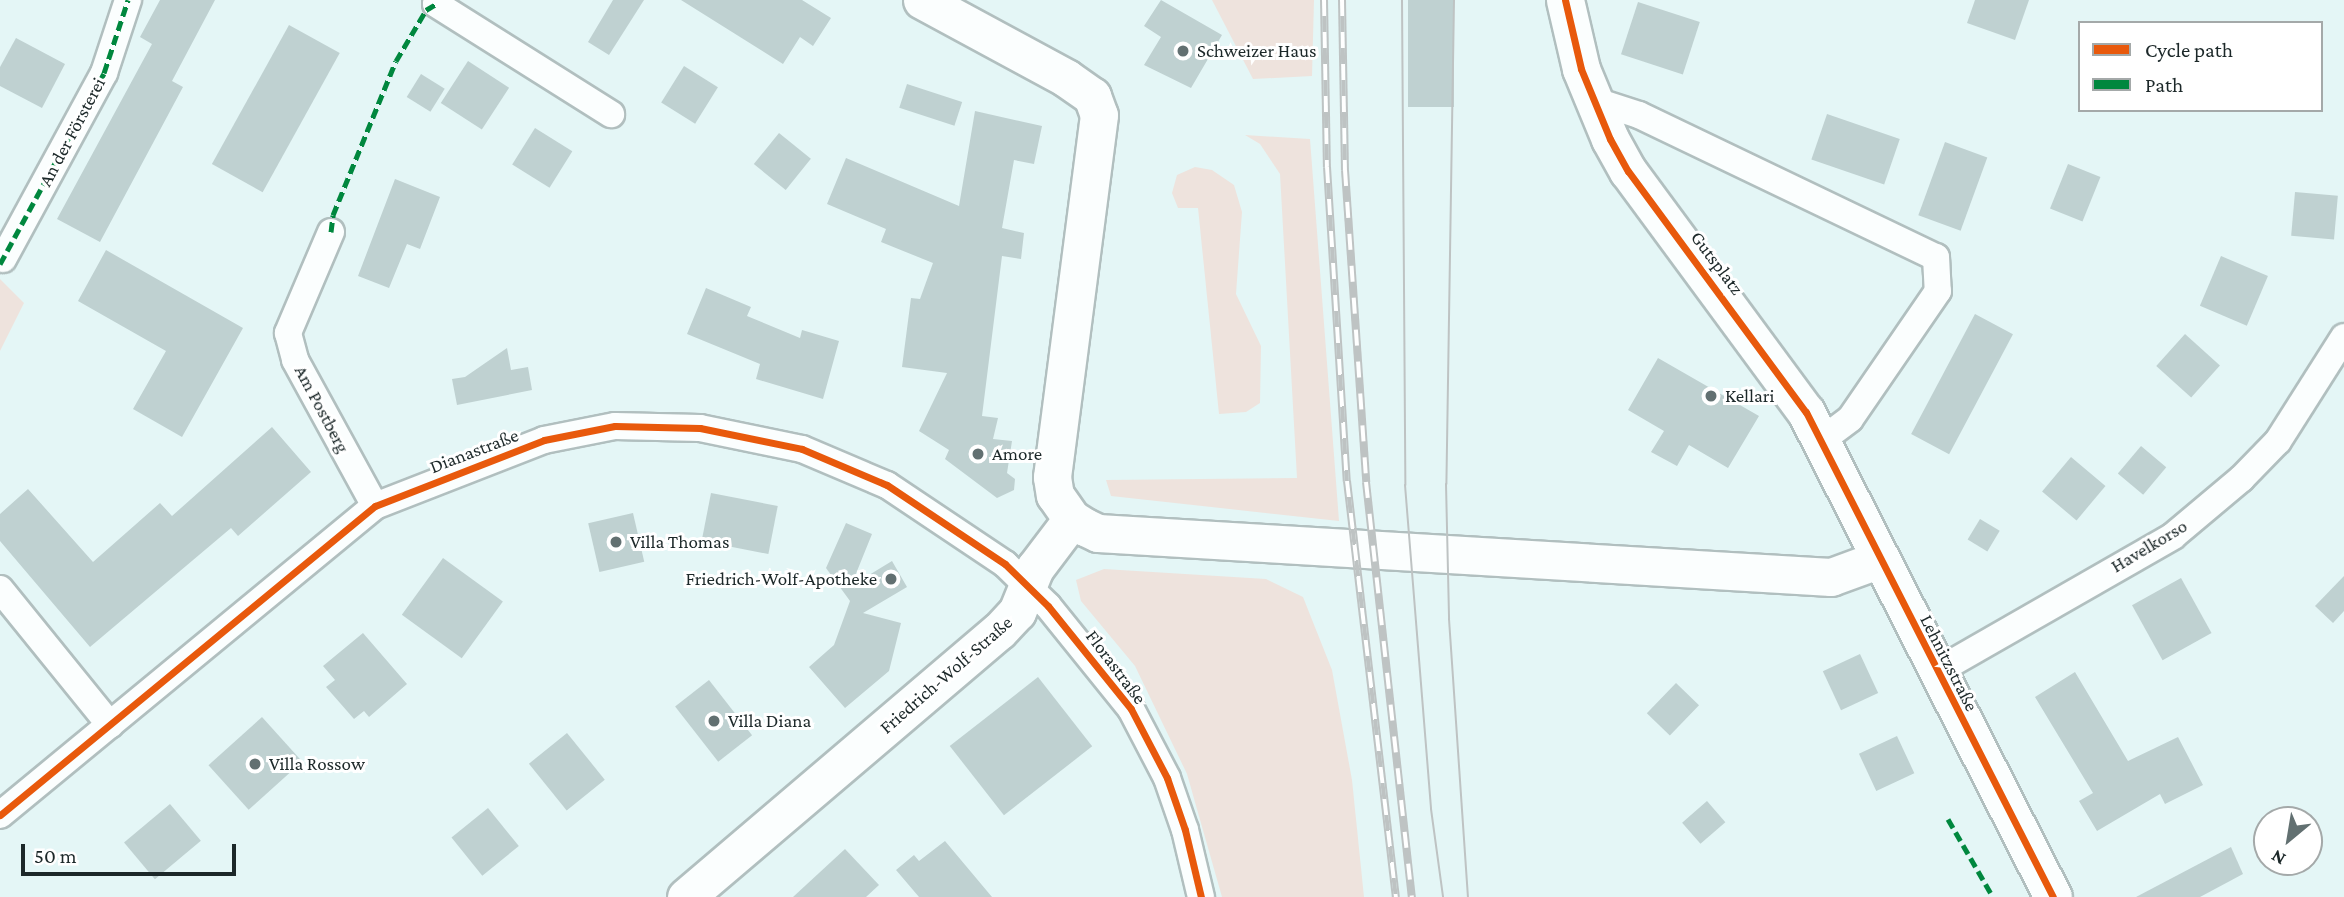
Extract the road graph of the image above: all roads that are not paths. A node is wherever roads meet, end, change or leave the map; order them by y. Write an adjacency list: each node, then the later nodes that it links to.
1 (128, 0): 8 (street, An der Försterei)
2 (438, 0): 6 (street)
3 (922, 0): 12 (main road)
4 (1565, 0): 5 (main road, Gutsplatz)
5 (1593, 100): 10 (main road, Gutsplatz); 10 (street)
6 (611, 114)
7 (331, 232): 11 (street, Am Postberg)
8 (3, 259)
9 (2344, 337): 16 (street, Havelkorso)
10 (1821, 441): 13 (main road, Lehnitzstraße)
11 (375, 506): 14 (street, Dianastraße); 17 (street, Dianastraße)
12 (1072, 519): 13 (main road); 14 (main road, Friedrich-Wolf-Straße)
13 (1880, 559): 16 (main road, Lehnitzstraße)
14 (1029, 586): 19 (main road, Friedrich-Wolf-Straße); 20 (street, Florastraße)
15 (0, 589): 17 (street)
16 (1936, 671): 21 (main road, Lehnitzstraße)
17 (110, 725): 18 (street, Dianastraße)
18 (0, 815)
19 (685, 897)
20 (1201, 897)
21 (2053, 897)

